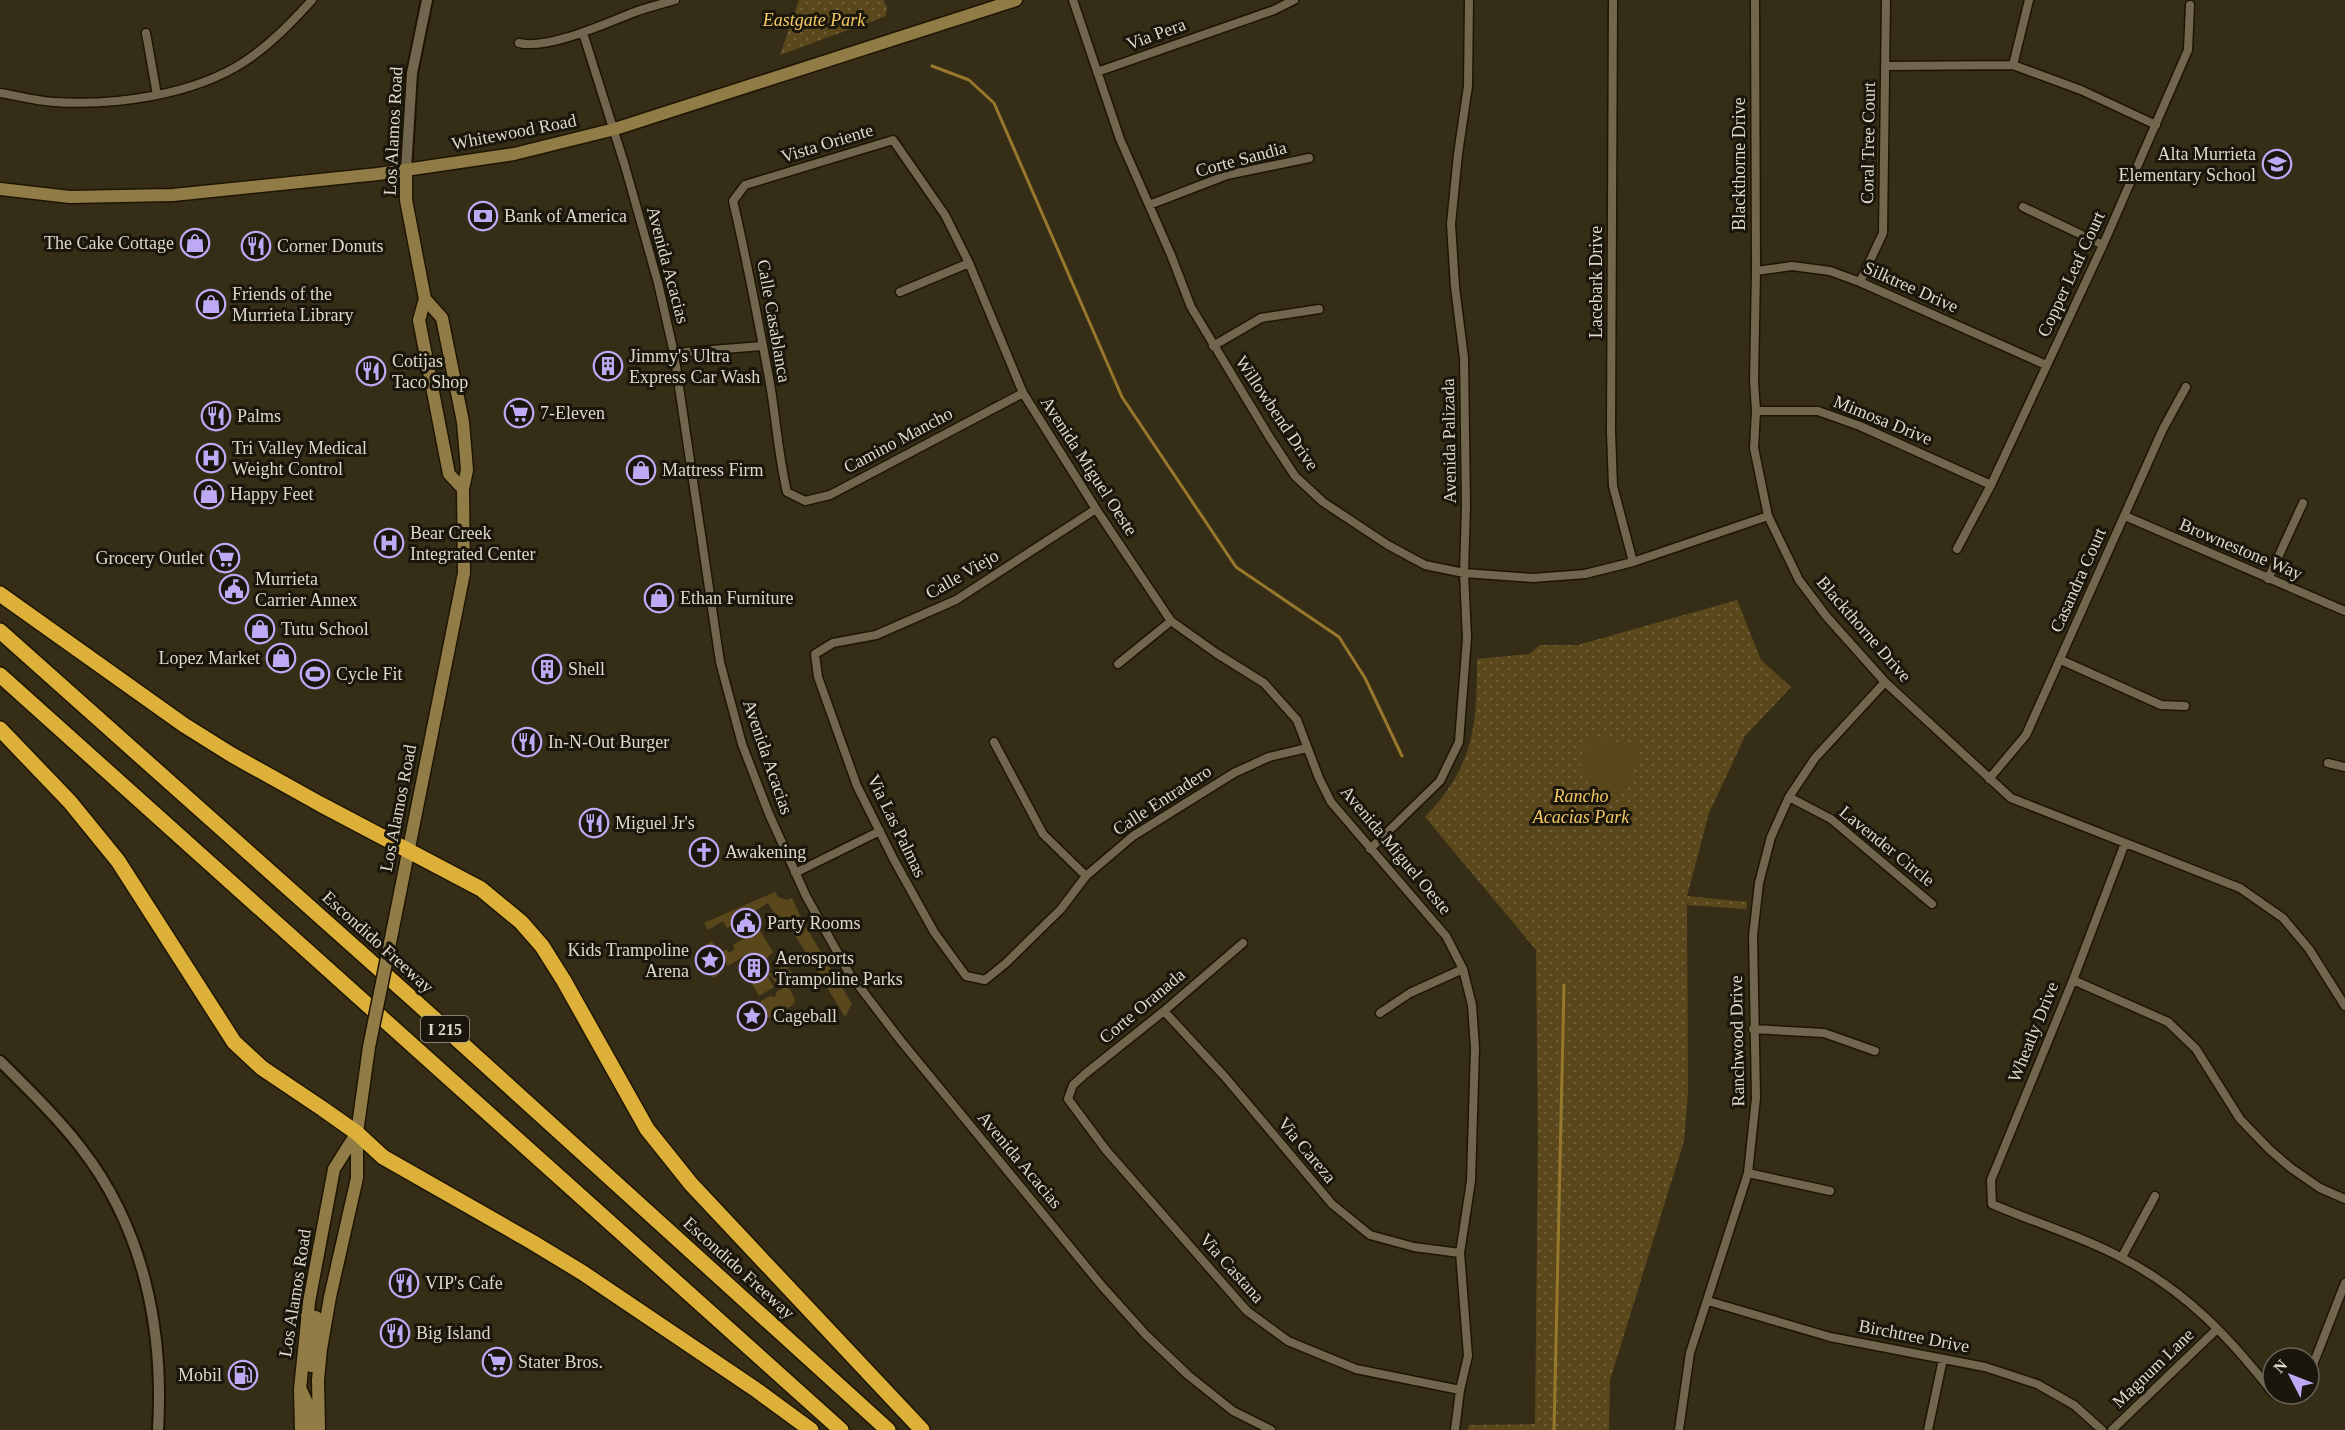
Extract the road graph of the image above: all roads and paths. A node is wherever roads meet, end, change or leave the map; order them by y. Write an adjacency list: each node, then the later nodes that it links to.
1 (312, 0): 20 (street)
2 (427, 0): 25 (street, Los Alamos Road)
3 (675, 0): 14 (street)
4 (1016, 0): 22 (main road, Whitewood Road)
5 (1073, 0): 18 (street, Willowbend Drive)
6 (1294, 0): 18 (street, Via Pera)
7 (1469, 0): 53 (street, Avenida Palizada)
8 (1613, 0): 52 (street, Lacebark Drive)
9 (1755, 0): 32 (street, Blackthorne Drive)
10 (1886, 0): 17 (street, Coral Tree Court)
11 (2029, 0): 16 (street)
12 (2190, 5): 21 (street, Copper Leaf Court)
13 (146, 33): 20 (street)
14 (583, 33): 15 (street); 22 (street, Avenida Acacias)
15 (519, 43)
16 (2013, 65): 17 (street); 21 (street)
17 (1886, 66): 33 (street, Coral Tree Court)
18 (1097, 72): 28 (street, Willowbend Drive)
19 (0, 93): 20 (street)
20 (157, 94)
21 (2156, 125): 30 (street, Copper Leaf Court)
22 (615, 129): 25 (main road, Whitewood Road); 39 (street, Avenida Acacias)
23 (893, 140): 26 (street, Vista Oriente); 31 (street, Avenida Miguel Oeste)
24 (1309, 158): 28 (street, Corte Sandia)
25 (406, 170): 27 (main road, Whitewood Road); 35 (main road, Los Alamos Road)
26 (770, 178): 37 (street, Calle Casablanca)
27 (0, 189)
28 (1149, 205): 38 (street, Willowbend Drive)
29 (2023, 207): 30 (street)
30 (2103, 245): 40 (street, Copper Leaf Court)
31 (969, 264): 34 (street); 42 (street, Avenida Miguel Oeste)
32 (1756, 271): 33 (street, Silktree Drive); 43 (street, Blackthorne Drive)
33 (1860, 282): 40 (street, Silktree Drive)
34 (900, 292)
35 (425, 300): 45 (main road, Los Alamos Road); 45 (main road, Los Alamos Road)
36 (1319, 309): 38 (street)
37 (762, 346): 39 (street); 46 (street, Calle Casablanca)
38 (1213, 346): 53 (street, Willowbend Drive)
39 (674, 353): 76 (street, Avenida Acacias)
40 (2046, 365): 44 (street, Copper Leaf Court)
41 (2186, 387): 50 (street, Casandra Court)
42 (1023, 393): 46 (street, Camino Mancho); 48 (street, Avenida Miguel Oeste)
43 (1756, 411): 44 (street, Mimosa Drive); 49 (street, Blackthorne Drive)
44 (1991, 485): 51 (street, Copper Leaf Court)
45 (463, 489): 75 (main road, Los Alamos Road)
46 (787, 492)
47 (2303, 504): 54 (street)
48 (1096, 509): 57 (street, Avenida Miguel Oeste); 59 (street, Calle Viejo)
49 (1768, 516): 52 (street, Willowbend Drive); 63 (street, Blackthorne Drive)
50 (2125, 516): 54 (street, Brownestone Way); 60 (street, Casandra Court)
51 (1957, 549)
52 (1633, 562): 53 (street, Willowbend Drive)
53 (1464, 573): 74 (street, Avenida Palizada)
54 (2268, 579): 56 (street, Brownestone Way)
55 (0, 594): 75 (highway)
56 (2345, 612)
57 (1171, 621): 61 (street); 67 (street, Avenida Miguel Oeste)
58 (0, 631): 113 (highway, Escondido Freeway / I 215)
59 (833, 643): 72 (street, Via Las Palmas)
60 (2061, 660): 64 (street); 70 (street, Casandra Court)
61 (1118, 664)
62 (0, 675): 112 (highway, I 215)
63 (1885, 682): 70 (street, Blackthorne Drive); 71 (street, Ranchwood Drive)
64 (2185, 706)
65 (0, 729): 90 (highway)
66 (994, 742): 77 (street)
67 (1307, 748): 74 (street, Avenida Miguel Oeste); 77 (street, Calle Entradero)
68 (2328, 763): 69 (street)
69 (2345, 767)
70 (1989, 779): 73 (street, Blackthorne Drive)
71 (1789, 796): 78 (street, Lavender Circle); 86 (street, Ranchwood Drive)
72 (880, 831): 76 (street); 80 (street, Via Las Palmas)
73 (2125, 843): 82 (street, Wheatly Drive); 83 (street, Blackthorne Drive)
74 (1370, 849): 81 (street, Avenida Miguel Oeste)
75 (407, 850): 90 (main road, Los Alamos Road, bridge); 114 (highway)
76 (795, 873): 115 (street, Avenida Acacias)
77 (1086, 876): 80 (street, Calle Entradero)
78 (1932, 904)
79 (1243, 943): 84 (street, Corte Oranada)
80 (1006, 963)
81 (1463, 969): 85 (street); 95 (street, Avenida Miguel Oeste)
82 (2073, 980): 94 (street); 96 (street, Wheatly Drive)
83 (2344, 1003)
84 (1164, 1011): 89 (street, Corte Oranada); 95 (street, Via Careza)
85 (1380, 1013)
86 (1753, 1029): 87 (street); 91 (street, Ranchwood Drive)
87 (1875, 1051)
88 (0, 1061): 107 (street)
89 (1068, 1098): 106 (street, Via Castana)
90 (357, 1133): 99 (main road, Los Alamos Road); 104 (main road, Los Alamos Road); 111 (highway)
91 (1748, 1173): 92 (street); 98 (street, Ranchwood Drive)
92 (1830, 1191)
93 (2155, 1196): 96 (street)
94 (2345, 1199)
95 (1460, 1253): 106 (street, Avenida Miguel Oeste)
96 (2122, 1257): 100 (street)
97 (2345, 1283): 101 (street)
98 (1708, 1301): 102 (street, Birchtree Drive); 117 (street, Ranchwood Drive)
99 (308, 1316): 104 (main road); 105 (main road, Los Alamos Road)
100 (2217, 1329): 103 (street); 120 (street, Magnum Lane)
101 (2320, 1346)
102 (1943, 1359): 118 (street); 119 (street, Birchtree Drive)
103 (2261, 1377)
104 (318, 1380): 110 (main road, Los Alamos Road)
105 (300, 1389): 108 (main road, Los Alamos Road); 109 (main road)
106 (1460, 1390): 116 (street, Avenida Miguel Oeste)
107 (158, 1430)
108 (301, 1430)
109 (310, 1430)
110 (319, 1430)
111 (811, 1430)
112 (841, 1430)
113 (888, 1430)
114 (922, 1430)
115 (1271, 1430)
116 (1455, 1430)
117 (1679, 1430)
118 (1928, 1430)
119 (2102, 1430)
120 (2112, 1430)

